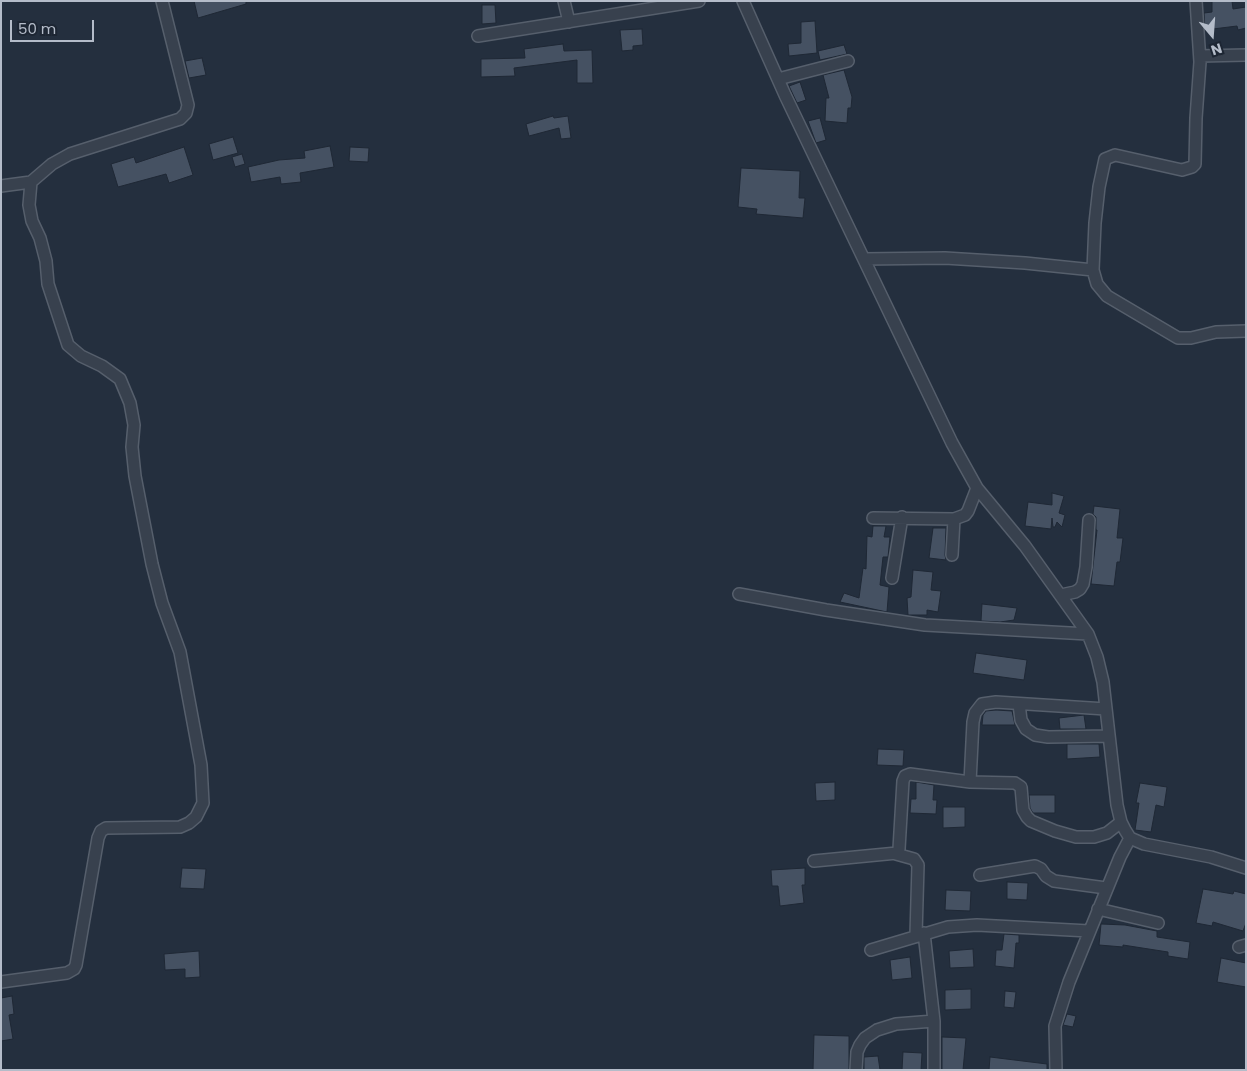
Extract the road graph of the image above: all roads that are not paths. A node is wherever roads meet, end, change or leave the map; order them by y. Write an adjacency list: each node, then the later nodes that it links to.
1 (162, 1): 12 (street)
2 (564, 1): 6 (street)
3 (699, 1): 6 (street)
4 (743, 1): 11 (street)
5 (1196, 1): 9 (street)
6 (569, 22): 7 (street)
7 (478, 36)
8 (1246, 55): 9 (street)
9 (1200, 56): 15 (street)
10 (848, 61): 11 (street)
11 (778, 78): 14 (street)
12 (30, 182): 13 (street); 43 (street)
13 (1, 186)
14 (864, 259): 15 (street); 17 (street)
15 (1093, 270): 16 (street)
16 (1246, 331)
17 (977, 488): 20 (street); 25 (street)
18 (902, 517): 19 (street); 20 (street); 23 (street)
19 (873, 518)
20 (954, 518): 22 (street)
21 (1089, 520): 25 (street)
22 (952, 555)
23 (892, 578)
24 (739, 594): 26 (street)
25 (1061, 595): 26 (street)
26 (1088, 634): 28 (street)
27 (1019, 704): 28 (street); 29 (street); 30 (street)
28 (1106, 709): 29 (street)
29 (1109, 736): 31 (street)
30 (970, 782): 31 (street); 33 (street)
31 (1121, 822): 32 (street)
32 (1130, 838): 35 (street); 37 (street)
33 (896, 854): 34 (street); 41 (street)
34 (814, 860)
35 (1246, 868)
36 (980, 874): 37 (street)
37 (1106, 888): 38 (street)
38 (1098, 909): 39 (street); 40 (street)
39 (1158, 923)
40 (1089, 931): 41 (street); 47 (street)
41 (920, 934): 42 (street); 44 (street)
42 (871, 950)
43 (1, 982)
44 (934, 1022): 45 (street); 46 (street)
45 (856, 1070)
46 (934, 1070)
47 (1056, 1070)

